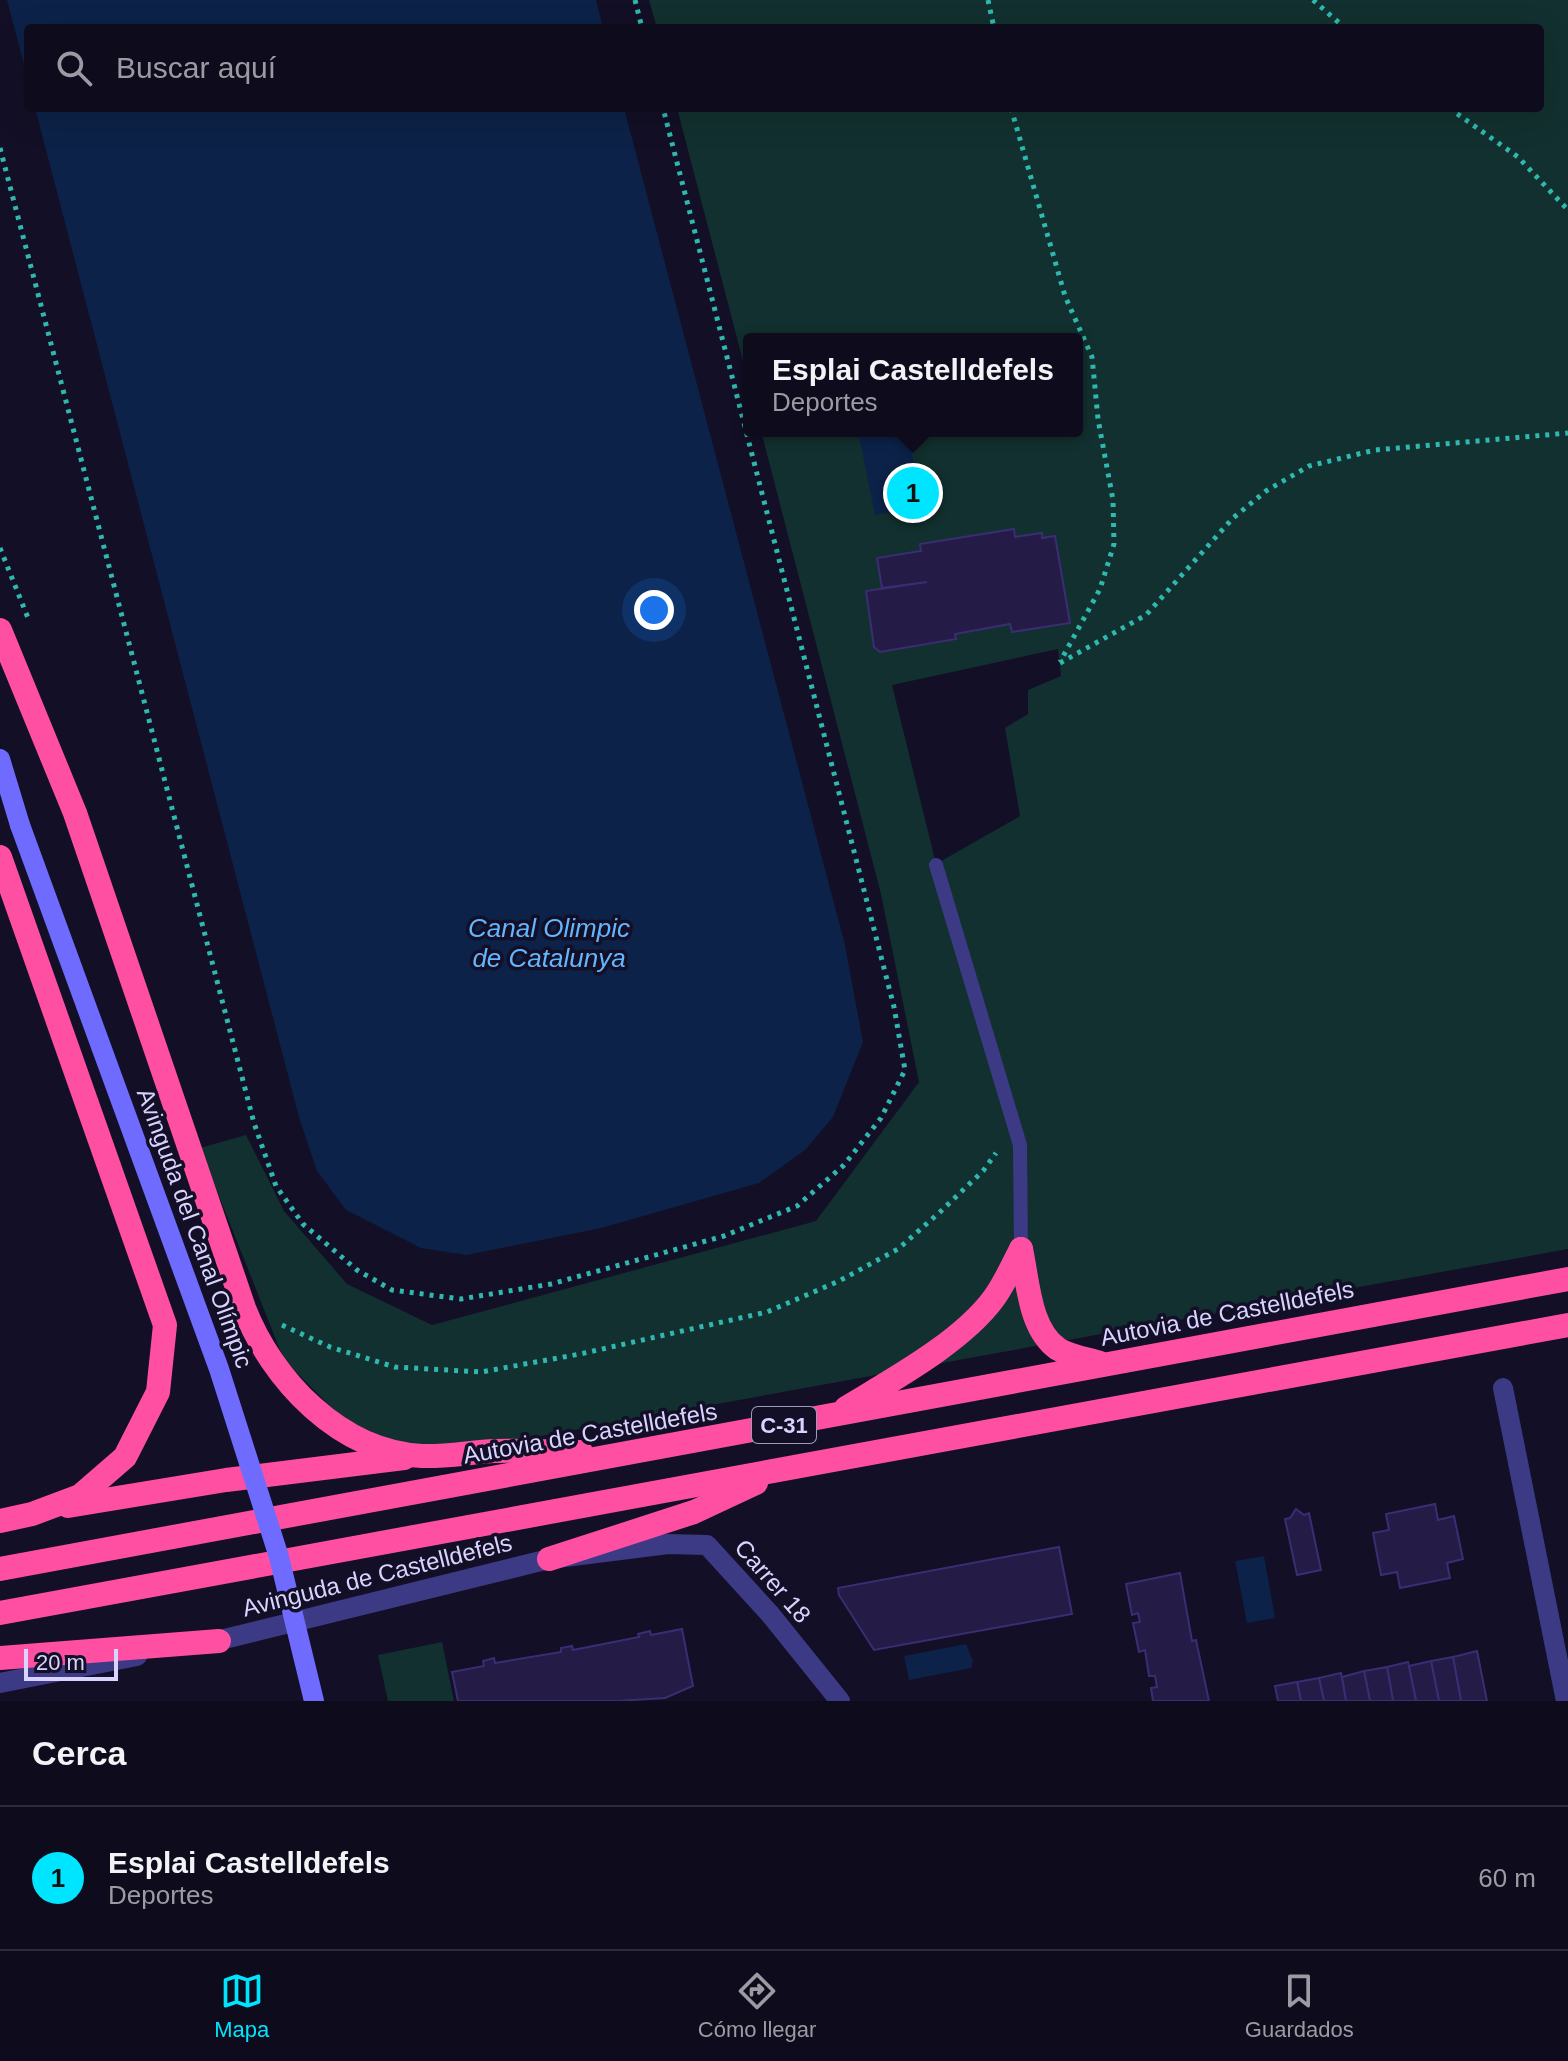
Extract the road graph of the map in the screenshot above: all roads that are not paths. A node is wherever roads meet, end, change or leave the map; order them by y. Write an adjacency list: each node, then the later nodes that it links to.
1 (0, 630): 13 (highway)
2 (0, 759): 3 (street, Avinguda del Canal Olímpic)
3 (2, 775): 23 (street, Avinguda del Canal Olímpic, bridge)
4 (0, 857): 15 (highway)
5 (936, 865): 6 (lane)
6 (1021, 1249): 9 (highway); 11 (highway)
7 (1568, 1279): 9 (highway, Autovia de Castelldefels / C-31)
8 (1568, 1325): 14 (highway, C-31)
9 (1106, 1364): 11 (highway, Autovia de Castelldefels / C-31)
10 (1503, 1388): 25 (street)
11 (833, 1416): 12 (highway, Autovia de Castelldefels / C-31)
12 (635, 1453): 13 (highway); 18 (highway, Autovia de Castelldefels / C-31)
13 (422, 1456): 15 (highway)
14 (789, 1468): 17 (highway); 19 (highway, C-31)
15 (50, 1507): 16 (highway)
16 (0, 1521)
17 (549, 1559): 20 (street, Avinguda de Castelldefels); 24 (street, Carrer 18)
18 (0, 1569)
19 (0, 1613)
20 (219, 1641): 21 (highway); 22 (street, Avinguda de Castelldefels)
21 (0, 1658)
22 (0, 1683)
23 (314, 1701)
24 (840, 1701)
25 (1566, 1701)

